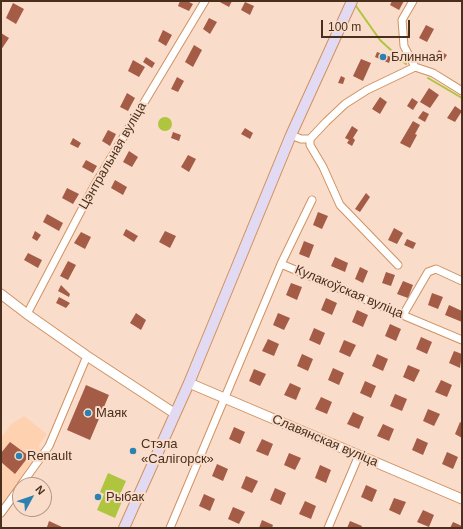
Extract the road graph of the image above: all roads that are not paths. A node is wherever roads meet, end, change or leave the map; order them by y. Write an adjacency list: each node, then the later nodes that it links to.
1 (204, 1): 14 (street, Цэнтральная вуліца)
2 (352, 1): 6 (main road)
3 (413, 1): 4 (street)
4 (415, 67): 5 (street); 7 (street)
5 (462, 91)
6 (291, 135): 7 (street); 17 (main road)
7 (310, 139): 10 (street)
8 (312, 200): 9 (street)
9 (282, 261): 13 (street, Кулакоўская вуліца); 18 (street, Кулакоўская вуліца)
10 (398, 265)
11 (462, 281): 13 (street)
12 (1, 294): 14 (street)
13 (404, 312): 15 (street, Кулакоўская вуліца)
14 (27, 314): 16 (street)
15 (462, 340)
16 (88, 356): 19 (street); 21 (street)
17 (189, 383): 18 (street, Славянская вуліца); 19 (main road)
18 (224, 398): 20 (street, Славянская вуліца); 26 (street, Кулакоўская вуліца)
19 (174, 413): 25 (main road)
20 (359, 455): 23 (street, Славянская вуліца); 27 (street)
21 (27, 477)
22 (12, 498): 24 (street)
23 (462, 499)
24 (1, 513)
25 (124, 528)
26 (170, 528)
27 (328, 528)

